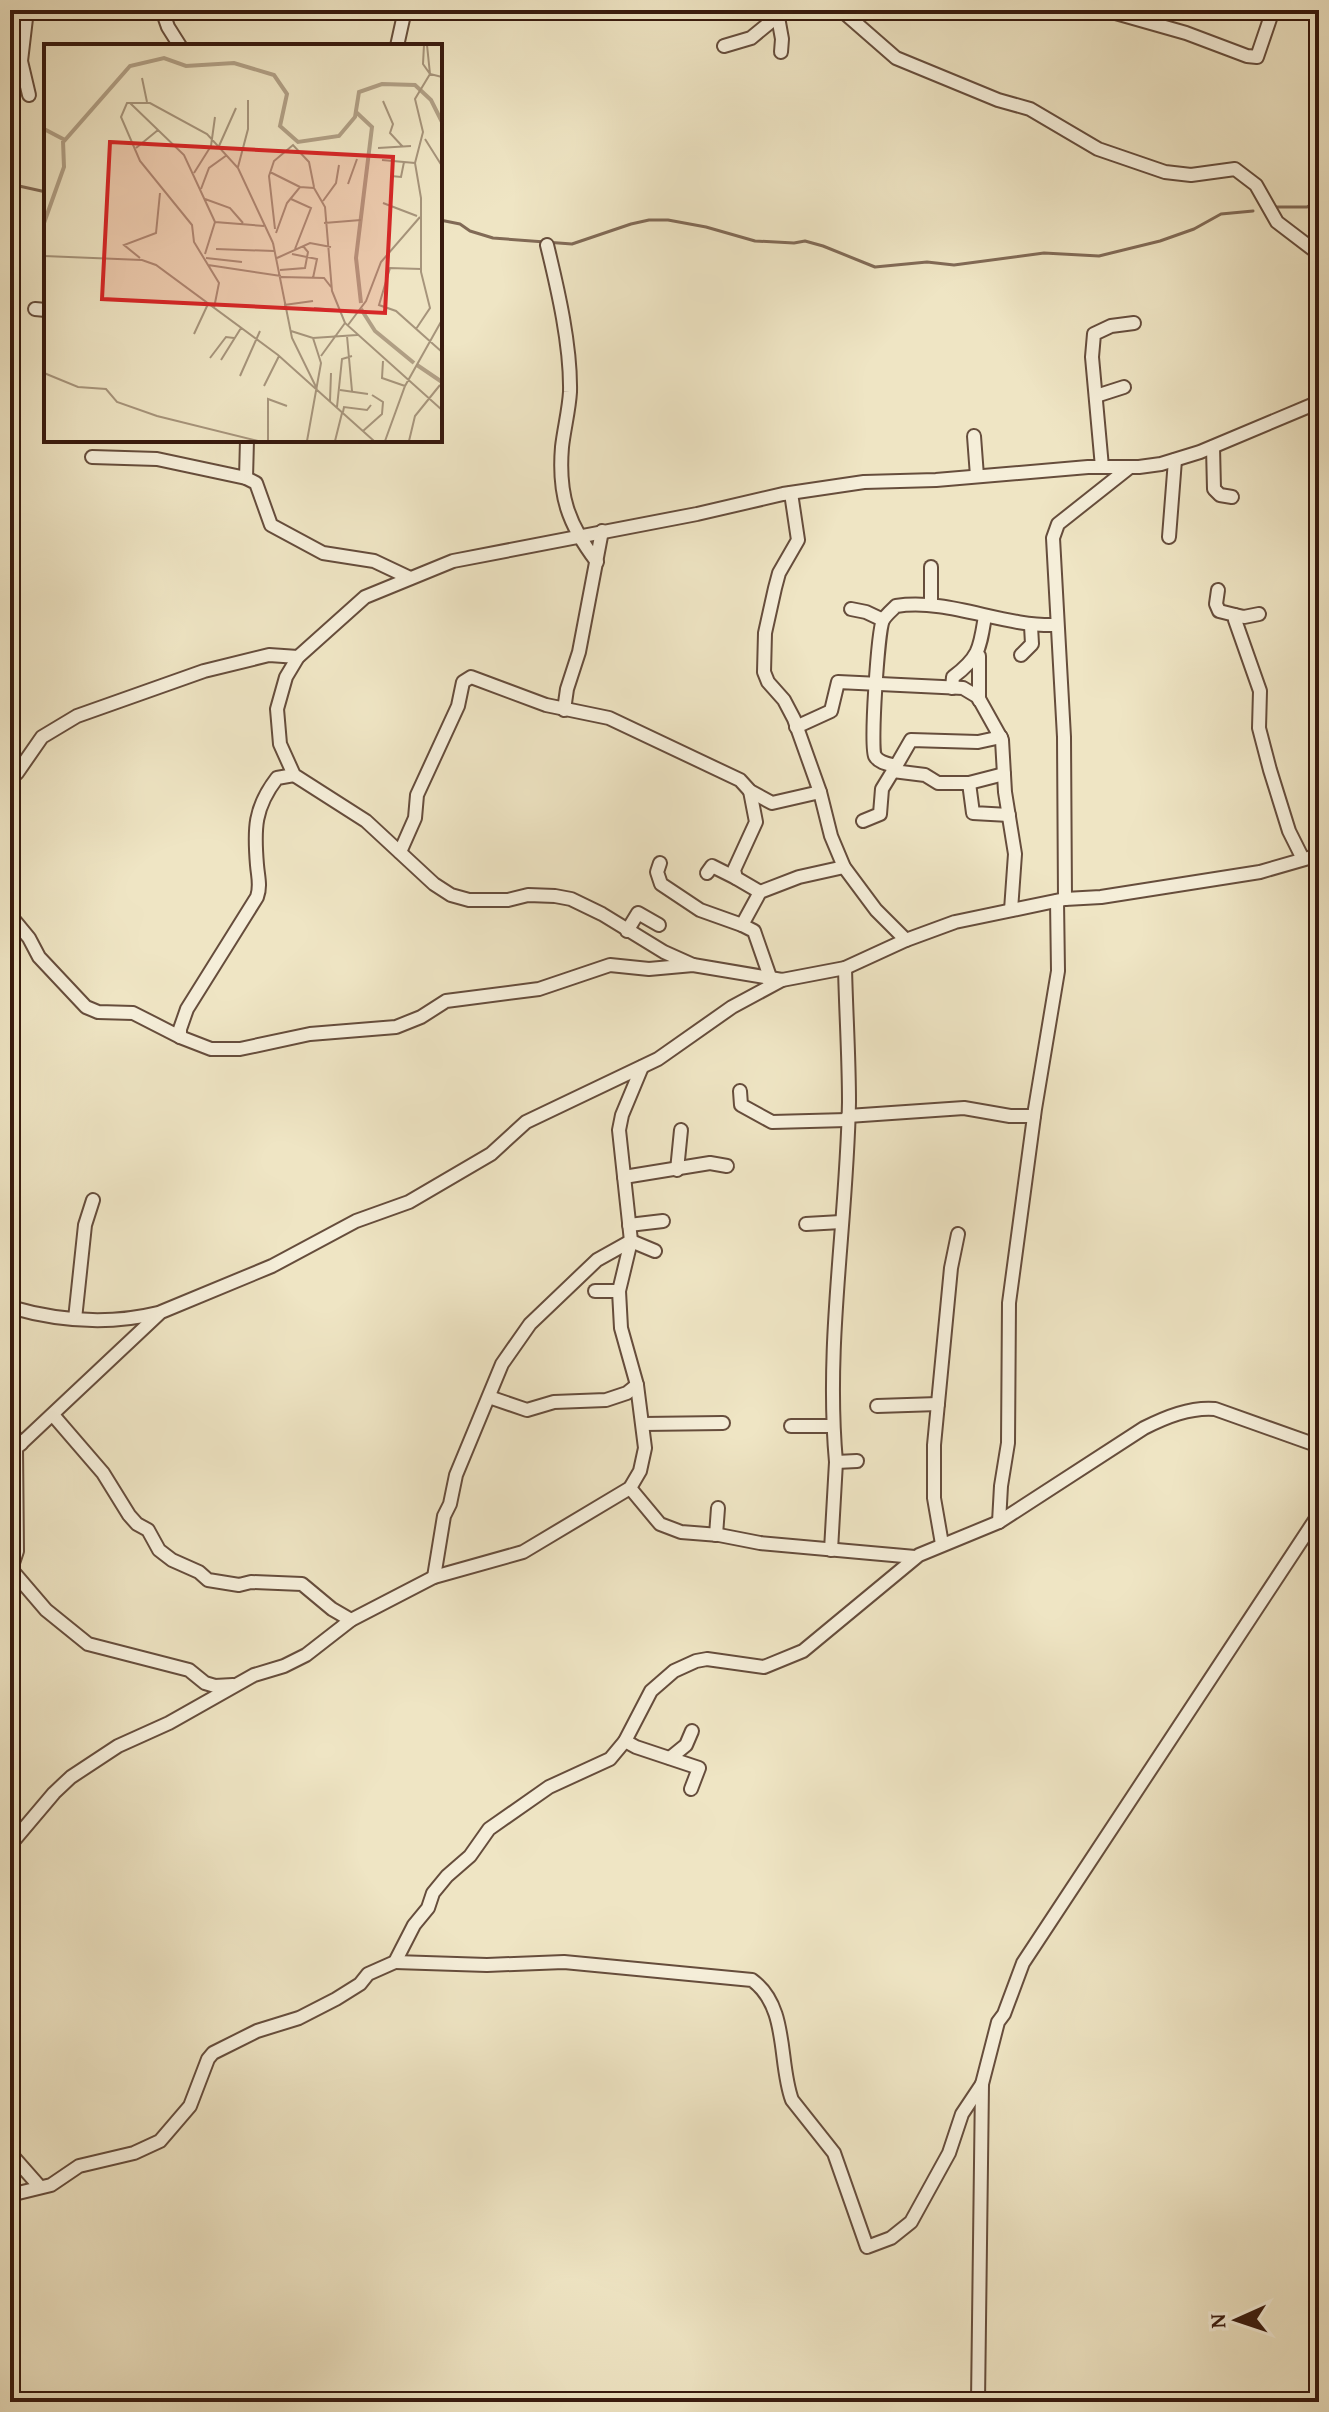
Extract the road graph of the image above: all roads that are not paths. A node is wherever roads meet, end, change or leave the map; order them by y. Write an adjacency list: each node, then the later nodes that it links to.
1 (27, 10): 13 (street)
2 (162, 10): 9 (street)
3 (405, 10): 10 (street)
4 (841, 10): 15 (street)
5 (1105, 10): 8 (street)
6 (1273, 10): 8 (street)
7 (781, 13): 11 (street); 12 (street)
8 (1140, 14)
9 (179, 44)
10 (397, 44)
11 (724, 46)
12 (781, 52)
13 (29, 95)
14 (547, 245): 33 (street)
15 (1319, 254)
16 (1134, 323): 18 (street)
17 (1124, 387): 18 (street)
18 (1096, 396): 26 (street)
19 (1319, 404): 22 (street)
20 (974, 436): 28 (street)
21 (247, 442): 29 (street)
22 (1213, 447): 24 (street); 31 (street)
23 (92, 457): 29 (street)
24 (1175, 460): 27 (street); 34 (street)
25 (1319, 460): 40 (street)
26 (1102, 467): 27 (street); 28 (street)
27 (1130, 467): 46 (street)
28 (977, 476): 30 (street)
29 (246, 478): 37 (street)
30 (791, 493): 32 (street); 55 (street)
31 (1232, 497)
32 (602, 531): 33 (street); 35 (street)
33 (577, 536): 35 (street); 37 (street)
34 (1169, 537)
35 (597, 562): 54 (street)
36 (931, 567): 39 (street)
37 (410, 578): 50 (street)
38 (1218, 590): 43 (street)
39 (931, 605): 44 (street); 45 (street)
40 (1317, 608)
41 (851, 609): 45 (street)
42 (1259, 614): 43 (street)
43 (1235, 615): 68 (street)
44 (985, 616): 47 (street); 48 (street)
45 (883, 620): 51 (street)
46 (1057, 625): 47 (street); 74 (street)
47 (1031, 626): 49 (street)
48 (980, 648): 52 (street); 53 (street)
49 (1021, 655)
50 (298, 657): 59 (street); 60 (street)
51 (875, 683): 52 (street); 55 (street); 57 (street)
52 (952, 688): 53 (street)
53 (979, 700): 56 (street)
54 (564, 710): 62 (street); 66 (street)
55 (796, 727): 63 (street)
56 (1001, 737): 57 (street); 58 (street)
57 (895, 769): 61 (street); 65 (street)
58 (1004, 774): 61 (street); 64 (street)
59 (294, 775): 66 (street); 84 (street)
60 (10, 779)
61 (969, 783): 64 (street)
62 (750, 791): 63 (street); 72 (street)
63 (820, 792): 70 (street)
64 (1009, 815): 75 (street)
65 (863, 821)
66 (400, 852): 79 (street)
67 (1319, 855): 68 (street)
68 (1303, 859): 74 (street)
69 (660, 863): 78 (street)
70 (844, 867): 73 (street); 80 (street)
71 (707, 873): 72 (street)
72 (736, 878): 73 (street)
73 (760, 892): 78 (street)
74 (1061, 900): 75 (street); 87 (street)
75 (1011, 910): 80 (street)
76 (10, 915): 84 (street)
77 (659, 925): 79 (street)
78 (742, 925): 83 (street)
79 (627, 931): 81 (street)
80 (906, 940): 82 (street)
81 (693, 965): 83 (street); 84 (street)
82 (845, 968): 83 (street); 88 (street)
83 (776, 978): 85 (street)
84 (180, 1037)
85 (642, 1067): 92 (street); 104 (street)
86 (740, 1091): 88 (street)
87 (1034, 1116): 88 (street); 123 (street)
88 (847, 1118): 95 (street)
89 (681, 1130): 91 (street)
90 (727, 1166): 91 (street)
91 (677, 1170): 92 (street)
92 (624, 1177): 97 (street)
93 (93, 1200): 105 (street)
94 (663, 1221): 97 (street)
95 (841, 1222): 96 (street); 114 (street)
96 (806, 1224)
97 (629, 1225): 99 (street)
98 (958, 1234): 108 (street)
99 (631, 1241): 100 (street); 102 (street); 107 (street)
100 (655, 1251)
101 (595, 1291): 102 (street)
102 (619, 1291): 106 (street)
103 (10, 1307): 105 (street)
104 (161, 1312): 105 (street); 110 (street)
105 (75, 1319)
106 (637, 1385): 107 (street); 112 (street)
107 (489, 1397): 129 (street)
108 (938, 1404): 109 (street); 125 (street)
109 (877, 1406)
110 (53, 1415): 117 (street); 130 (street)
111 (723, 1423): 112 (street)
112 (643, 1424): 120 (street)
113 (791, 1426): 114 (street)
114 (833, 1426): 119 (street)
115 (10, 1431): 117 (street)
116 (1319, 1446): 123 (street)
117 (16, 1449): 128 (street)
118 (857, 1461): 119 (street)
119 (836, 1462): 126 (street)
120 (630, 1488): 124 (street); 129 (street)
121 (718, 1508): 124 (street)
122 (1319, 1514): 138 (street)
123 (999, 1522): 125 (street)
124 (716, 1535): 126 (street)
125 (942, 1544): 127 (street)
126 (831, 1550): 127 (street)
127 (915, 1557): 133 (street)
128 (10, 1568): 131 (street)
129 (434, 1577): 130 (street)
130 (351, 1620): 131 (street)
131 (236, 1685): 136 (street)
132 (692, 1731): 134 (street)
133 (625, 1741): 134 (street); 137 (street)
134 (670, 1758): 135 (street)
135 (691, 1789)
136 (10, 1845)
137 (395, 1962): 138 (street); 140 (street)
138 (982, 2084): 142 (street)
139 (10, 2153): 140 (street)
140 (40, 2187): 141 (street)
141 (10, 2195)
142 (978, 2402)

